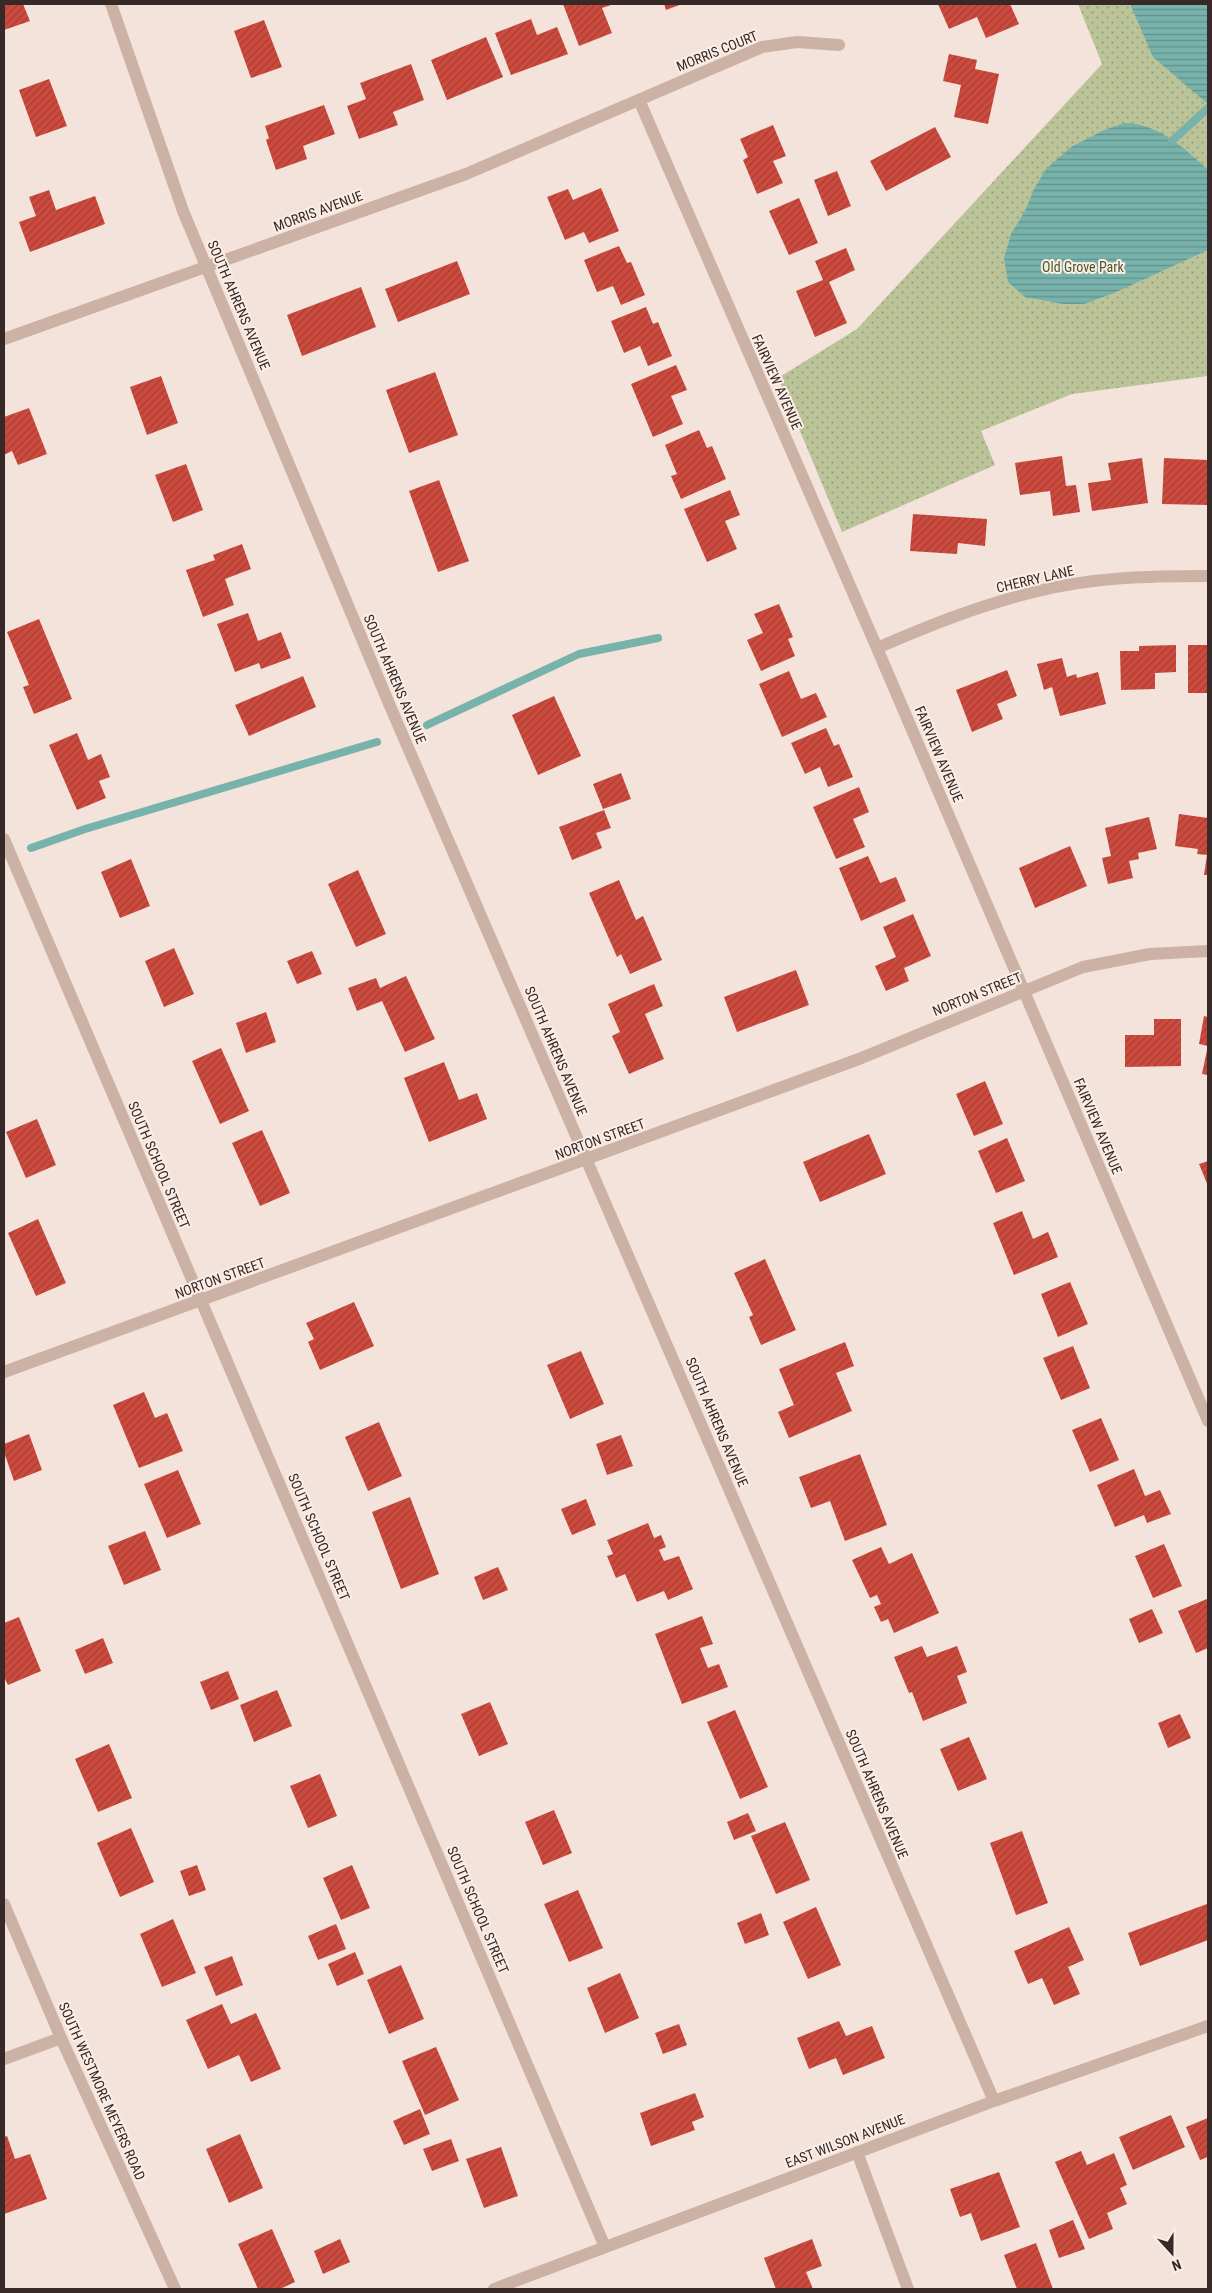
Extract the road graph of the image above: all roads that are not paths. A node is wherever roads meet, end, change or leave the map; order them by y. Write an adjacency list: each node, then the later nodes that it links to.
1 (110, 4): 4 (street, SOUTH AHRENS AVENUE)
2 (839, 45): 3 (street, MORRIS COURT)
3 (639, 100): 4 (street, MORRIS AVENUE); 7 (street, FAIRVIEW AVENUE)
4 (207, 267): 5 (street, MORRIS AVENUE); 11 (street, SOUTH AHRENS AVENUE)
5 (4, 339)
6 (1208, 576): 7 (street, CHERRY LANE)
7 (877, 648): 10 (street, FAIRVIEW AVENUE)
8 (4, 839): 12 (street, SOUTH SCHOOL STREET)
9 (1208, 951): 10 (street, NORTON STREET)
10 (1024, 991): 11 (street, NORTON STREET); 14 (street, FAIRVIEW AVENUE)
11 (587, 1160): 12 (street, NORTON STREET); 19 (street, SOUTH AHRENS AVENUE)
12 (202, 1301): 13 (street, NORTON STREET); 21 (street, SOUTH SCHOOL STREET)
13 (4, 1372)
14 (1208, 1421)
15 (4, 1904): 17 (street, SOUTH WESTMORE MEYERS ROAD)
16 (1208, 2026): 19 (street, EAST WILSON AVENUE)
17 (61, 2038): 18 (street); 22 (street, SOUTH WESTMORE MEYERS ROAD)
18 (4, 2058)
19 (994, 2101): 20 (street, EAST WILSON AVENUE)
20 (858, 2152): 21 (street, EAST WILSON AVENUE); 24 (street)
21 (605, 2247): 23 (street, EAST WILSON AVENUE)
22 (174, 2289)
23 (494, 2289)
24 (908, 2289)

